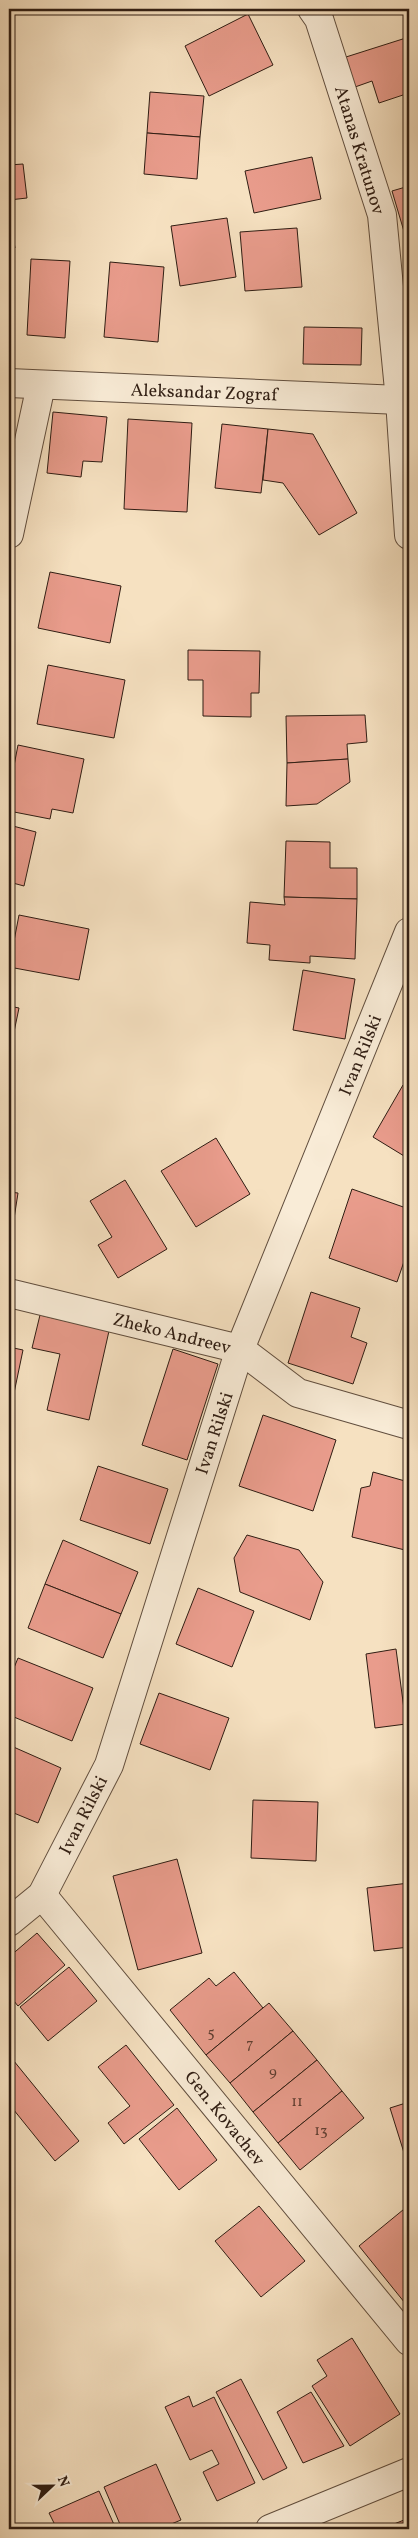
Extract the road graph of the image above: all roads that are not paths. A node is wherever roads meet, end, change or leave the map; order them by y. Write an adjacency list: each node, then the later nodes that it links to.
1 (312, 9): 4 (street, Atanas Kratunov)
2 (9, 383): 3 (street, Aleksandar Zograf)
3 (41, 385): 4 (street, Aleksandar Zograf); 5 (street)
4 (405, 397): 6 (street, Atanas Kratunov)
5 (9, 534)
6 (409, 535)
7 (409, 932): 9 (street, Ivan Rilski)
8 (9, 1293): 9 (street, Zheko Andreev)
9 (240, 1349): 10 (street, Zheko Andreev); 11 (street, Ivan Rilski)
10 (409, 1425)
11 (42, 1895): 12 (street, Ivan Rilski); 13 (street, Gen. Kovachev)
12 (9, 1922)
13 (409, 2341)
14 (409, 2472): 15 (street)
15 (270, 2529)

